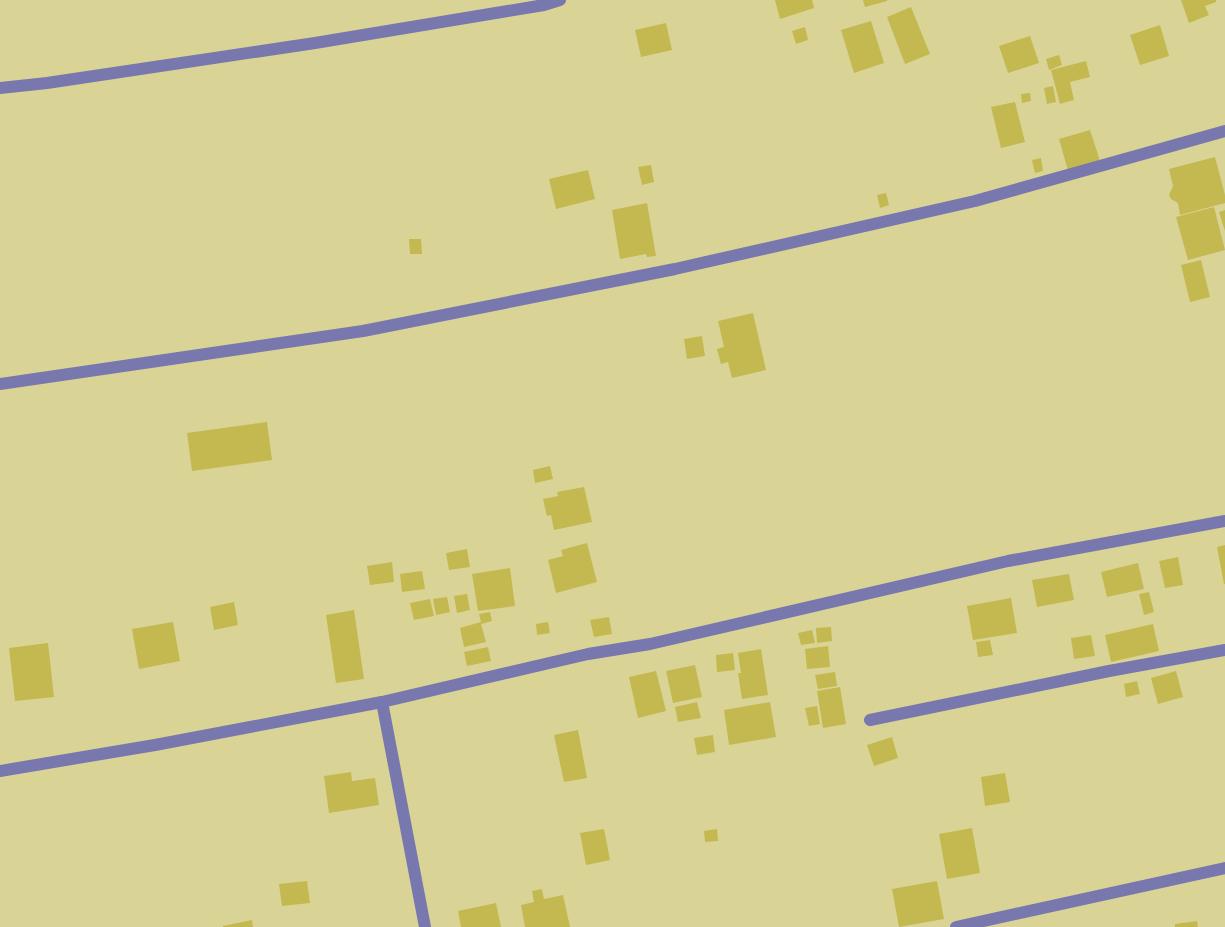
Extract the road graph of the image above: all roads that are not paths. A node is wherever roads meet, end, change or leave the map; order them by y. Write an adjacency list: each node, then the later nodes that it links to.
1 (560, 0): 2 (street)
2 (0, 88)
3 (1225, 131): 4 (street)
4 (0, 384)
5 (1225, 521): 7 (street)
6 (1225, 650): 8 (street)
7 (382, 702): 9 (street); 11 (street)
8 (870, 720)
9 (0, 771)
10 (1225, 868): 12 (street)
11 (425, 927)
12 (956, 927)

